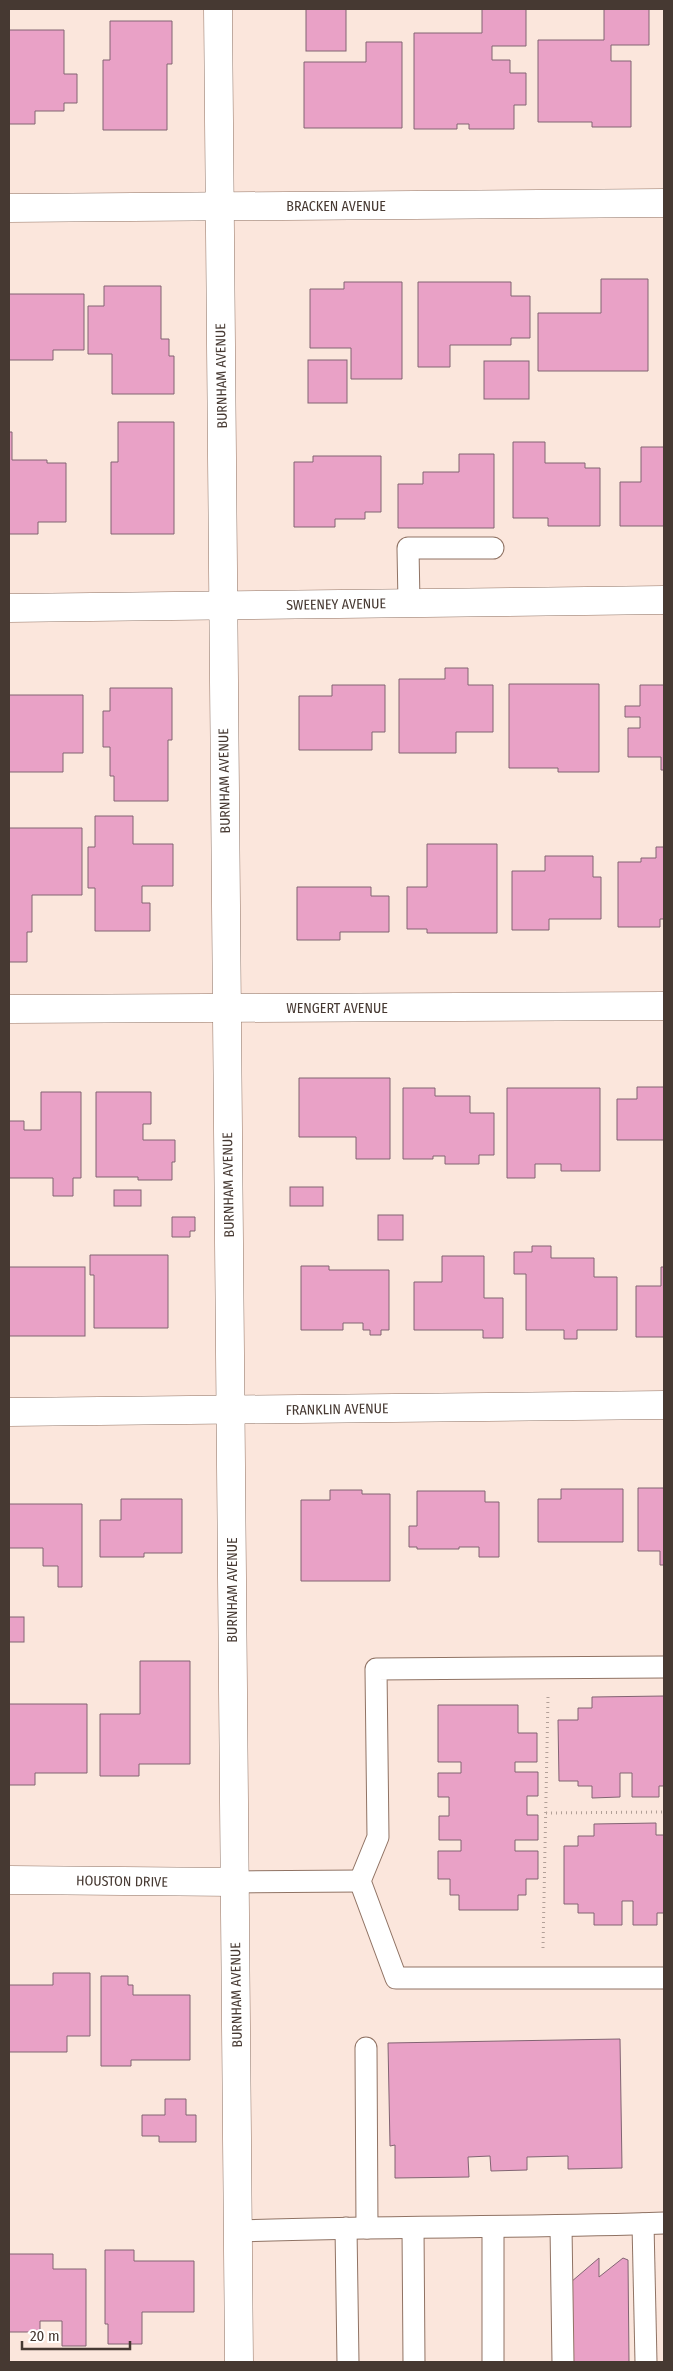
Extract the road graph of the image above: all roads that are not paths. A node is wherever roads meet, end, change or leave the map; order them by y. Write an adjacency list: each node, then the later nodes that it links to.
1 (218, 9): 3 (street, BURNHAM AVENUE)
2 (664, 203): 3 (street, BRACKEN AVENUE)
3 (221, 207): 4 (street, BRACKEN AVENUE); 8 (street, BURNHAM AVENUE)
4 (9, 208)
5 (493, 548): 7 (lane)
6 (664, 600): 7 (street, SWEENEY AVENUE)
7 (409, 603): 8 (street, SWEENEY AVENUE)
8 (222, 606): 9 (street, SWEENEY AVENUE); 11 (street, BURNHAM AVENUE)
9 (9, 608)
10 (664, 1006): 11 (street, WENGERT AVENUE)
11 (226, 1008): 12 (street, WENGERT AVENUE); 14 (street, BURNHAM AVENUE)
12 (9, 1009)
13 (664, 1405): 14 (street, FRANKLIN AVENUE)
14 (230, 1411): 15 (street, FRANKLIN AVENUE); 19 (street, BURNHAM AVENUE)
15 (9, 1412)
16 (664, 1667): 18 (lane)
17 (9, 1880): 19 (street, HOUSTON DRIVE)
18 (360, 1881): 19 (lane); 20 (lane)
19 (235, 1882): 29 (street, BURNHAM AVENUE)
20 (664, 1978)
21 (366, 2048): 27 (lane)
22 (664, 2223): 23 (lane)
23 (643, 2224): 24 (lane); 35 (lane)
24 (560, 2226): 25 (lane); 34 (lane)
25 (493, 2227): 28 (lane); 33 (lane)
26 (346, 2228): 27 (lane); 29 (lane); 31 (lane)
27 (367, 2228): 28 (lane)
28 (413, 2228): 32 (lane)
29 (238, 2231): 30 (street, BURNHAM AVENUE)
30 (239, 2362)
31 (348, 2362)
32 (414, 2362)
33 (493, 2362)
34 (563, 2362)
35 (646, 2362)

